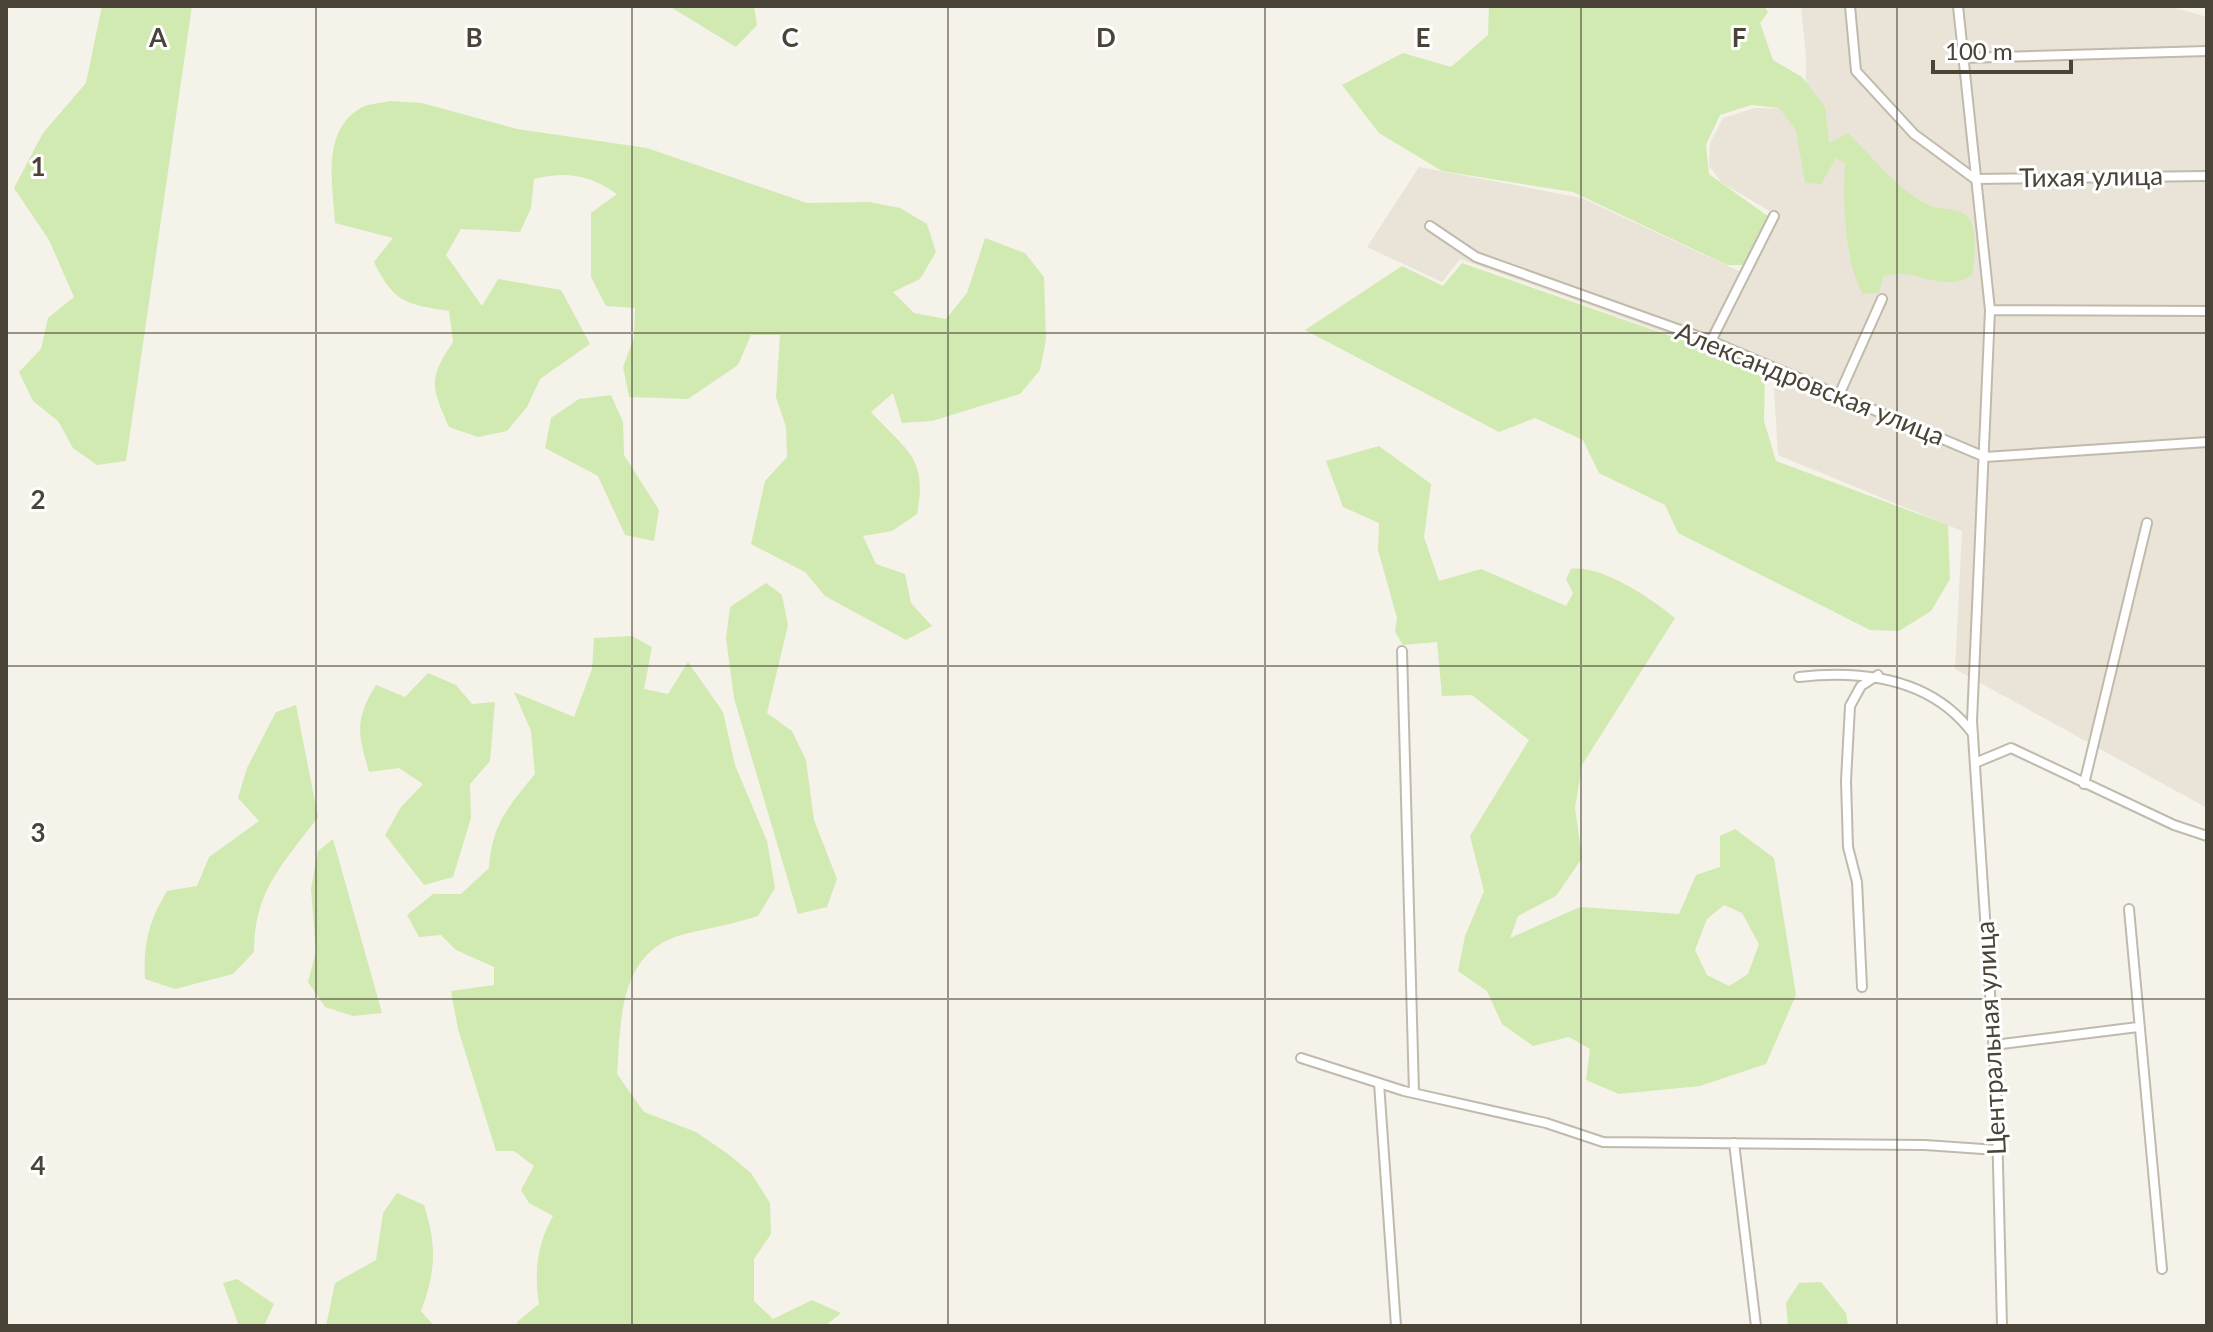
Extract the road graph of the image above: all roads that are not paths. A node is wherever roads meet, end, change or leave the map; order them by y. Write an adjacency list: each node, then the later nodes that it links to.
1 (1850, 6): 6 (street)
2 (1958, 6): 4 (street, Центральная улица)
3 (2207, 51): 4 (street)
4 (1963, 58): 6 (street, Центральная улица)
5 (2207, 176): 6 (street, Тихая улица)
6 (1975, 179): 10 (street, Центральная улица)
7 (1774, 216): 12 (street)
8 (1430, 226): 12 (street, Александровская улица)
9 (1882, 299): 13 (street)
10 (1990, 310): 11 (street); 15 (street, Центральная улица)
11 (2207, 311)
12 (1711, 341): 13 (street, Александровская улица)
13 (1839, 395): 15 (street, Александровская улица)
14 (2207, 442): 15 (street, Александровская улица)
15 (1985, 457): 20 (street, Центральная улица)
16 (2147, 523): 22 (street)
17 (1402, 651): 30 (street)
18 (1878, 675): 19 (street); 20 (street); 25 (street)
19 (1799, 677)
20 (1973, 735): 21 (street, Центральная улица)
21 (1975, 763): 22 (street); 27 (street, Центральная улица)
22 (2084, 784): 23 (street)
23 (2207, 834)
24 (2129, 909): 26 (street)
25 (1862, 987)
26 (2138, 1027): 27 (street); 33 (street)
27 (1994, 1045): 32 (street, Центральная улица)
28 (1301, 1058): 29 (street)
29 (1379, 1083): 30 (street); 34 (street)
30 (1414, 1093): 31 (street)
31 (1734, 1143): 32 (street); 35 (street)
32 (1997, 1150): 36 (street, Центральная улица)
33 (2162, 1269)
34 (1396, 1326)
35 (1756, 1326)
36 (2002, 1326)

